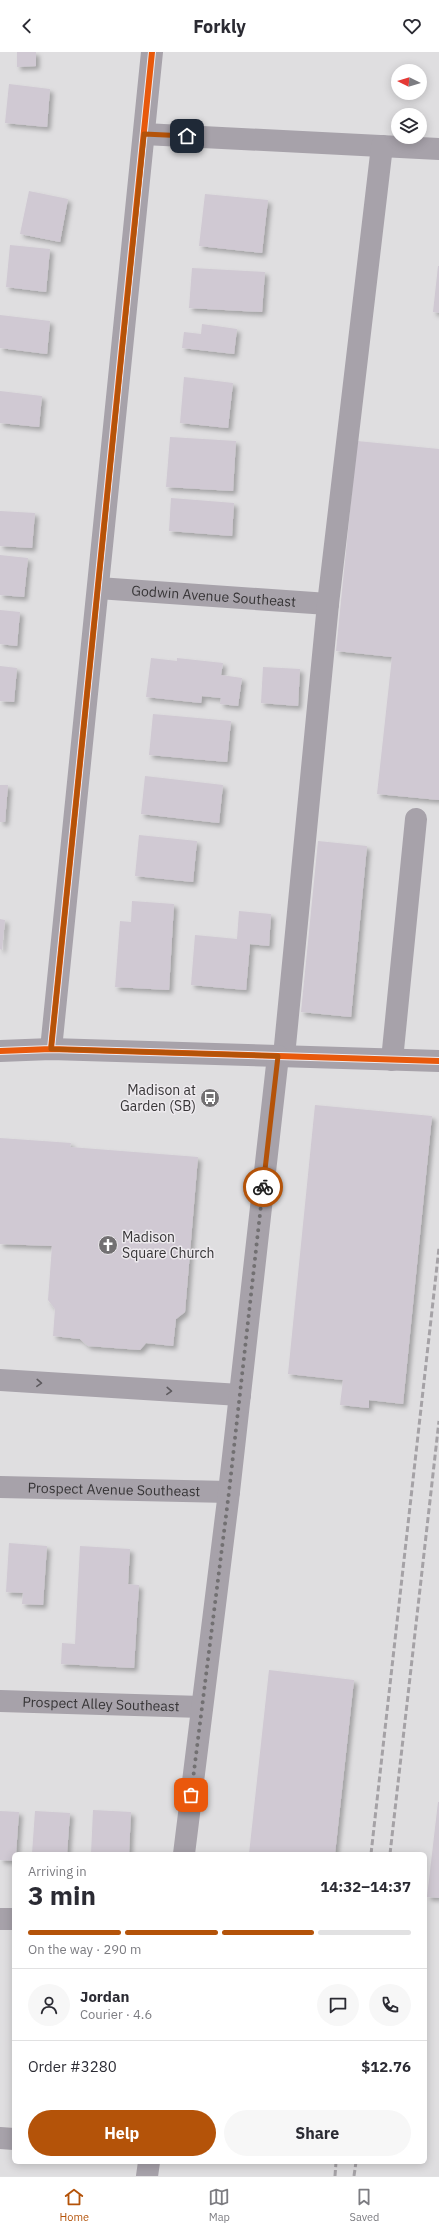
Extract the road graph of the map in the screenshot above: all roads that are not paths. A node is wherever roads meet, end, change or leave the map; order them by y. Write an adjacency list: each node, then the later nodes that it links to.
1 (152, 52): 2 (street)
2 (144, 134): 3 (street); 5 (street)
3 (382, 146): 4 (street); 6 (street)
4 (439, 149)
5 (98, 588): 6 (street, Godwin Avenue Southeast); 8 (street)
6 (328, 604): 10 (street)
7 (416, 820): 11 (street)
8 (51, 1049): 9 (street); 10 (street)
9 (0, 1051)
10 (281, 1056): 11 (street); 14 (street)
11 (392, 1060): 12 (street)
12 (439, 1061)
13 (0, 1380): 14 (street, one-way to 14)
14 (240, 1395): 16 (street)
15 (0, 1487): 16 (street, Prospect Avenue Southeast)
16 (229, 1492): 18 (street)
17 (0, 1701): 18 (street, Prospect Alley Southeast)
18 (202, 1707): 19 (street)
19 (184, 1852)
20 (0, 1919): 21 (street)
21 (12, 1919)
22 (0, 2138): 23 (street)
23 (12, 2139)
24 (148, 2164): 25 (street)
25 (147, 2176)

